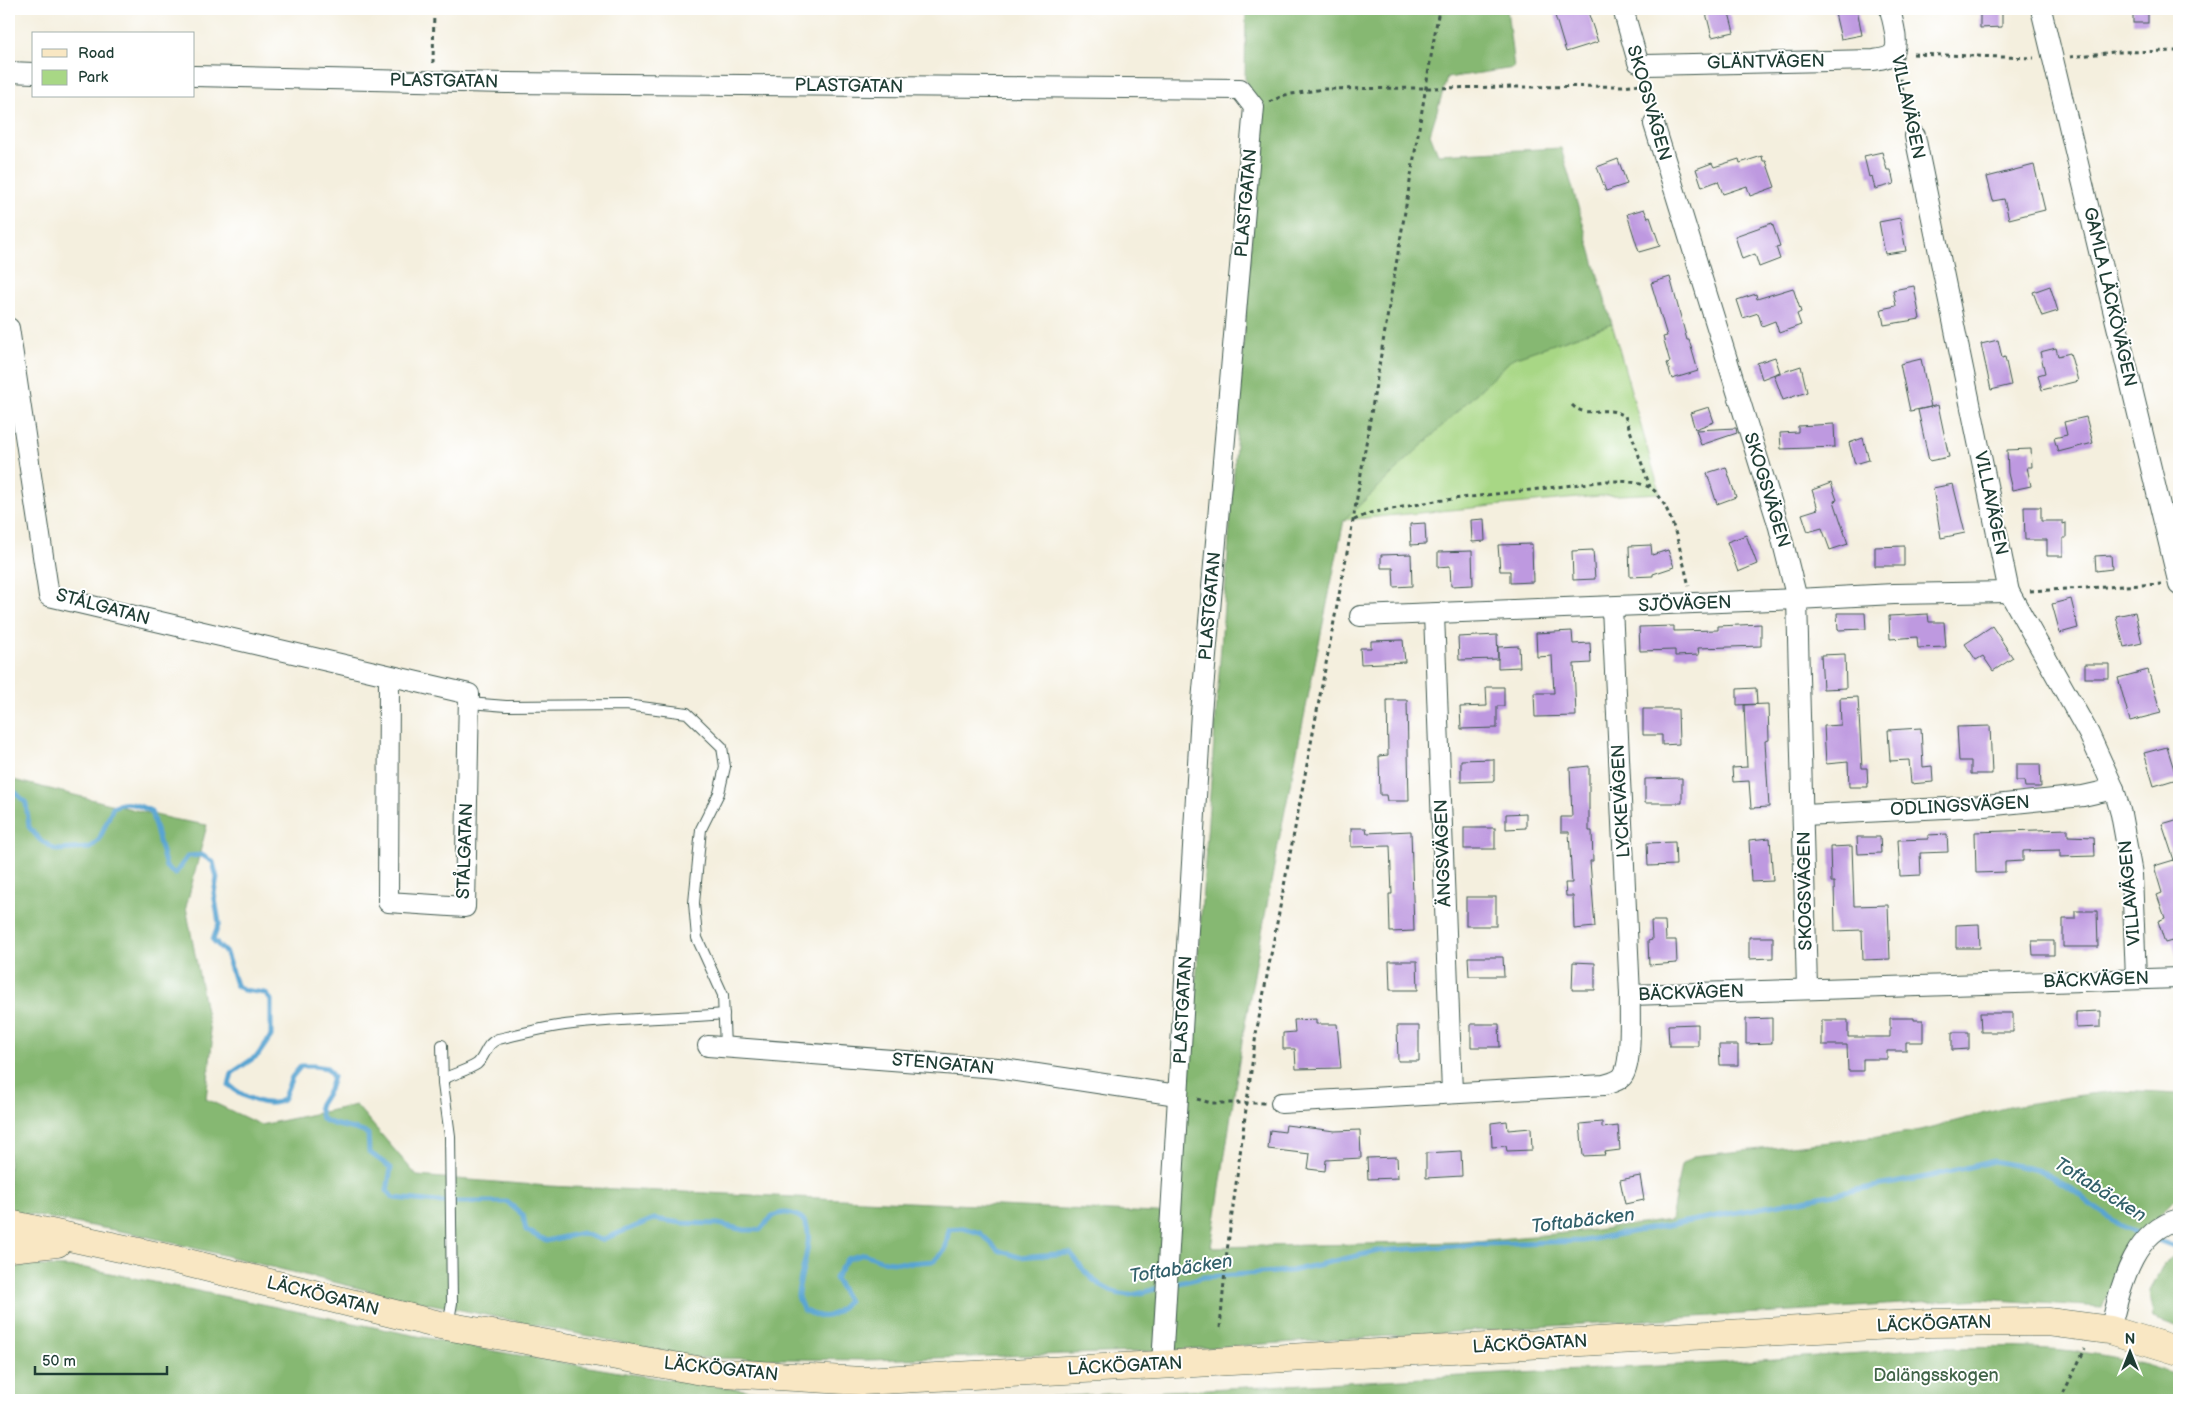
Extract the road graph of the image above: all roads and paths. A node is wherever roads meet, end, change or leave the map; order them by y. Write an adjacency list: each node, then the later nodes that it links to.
1 (434, 9): 11 (path)
2 (1439, 9): 13 (path)
3 (1623, 9): 7 (street, SKOGSVÄGEN)
4 (1890, 9): 6 (street, VILLAVÄGEN)
5 (2041, 9): 21 (street, GAMLA LÄCKÖVÄGEN)
6 (1893, 53): 7 (street, GLÄNTVÄGEN); 16 (path, VILLAVÄGEN)
7 (1638, 62): 12 (path, SKOGSVÄGEN)
8 (9, 72): 9 (street)
9 (32, 73)
10 (195, 76): 11 (street, PLASTGATAN)
11 (433, 81): 14 (street, PLASTGATAN)
12 (1643, 83): 13 (path); 15 (path, SKOGSVÄGEN)
13 (1427, 89): 14 (path); 20 (path)
14 (1254, 108): 41 (street, PLASTGATAN)
15 (1654, 124): 23 (street, SKOGSVÄGEN)
16 (1915, 136): 22 (street, VILLAVÄGEN)
17 (9, 328): 28 (street, STÅLGATAN)
18 (1572, 405): 19 (path)
19 (1650, 488): 20 (path); 24 (path)
20 (1353, 521): 43 (path)
21 (2179, 584): 22 (path)
22 (2009, 592): 23 (street, SJÖVÄGEN); 30 (street, VILLAVÄGEN)
23 (1797, 599): 24 (street, SJÖVÄGEN); 31 (street, SKOGSVÄGEN)
24 (1694, 603): 25 (street, SJÖVÄGEN)
25 (1612, 607): 26 (street, SJÖVÄGEN); 35 (street, LYCKEVÄGEN)
26 (1434, 614): 27 (street, SJÖVÄGEN); 40 (street, ÄNGSVÄGEN)
27 (1360, 616)
28 (389, 676): 29 (street, STÅLGATAN); 29 (street, STÅLGATAN)
29 (469, 703): 36 (lane)
30 (2114, 789): 31 (street, ODLINGSVÄGEN); 33 (street, VILLAVÄGEN)
31 (1804, 815): 34 (street, SKOGSVÄGEN)
32 (2179, 978): 33 (street, BÄCKVÄGEN)
33 (2136, 979): 34 (street, BÄCKVÄGEN)
34 (1807, 989): 35 (street, BÄCKVÄGEN)
35 (1630, 995): 40 (street, BÄCKVÄGEN)
36 (724, 1014): 38 (lane); 39 (lane)
37 (442, 1045): 39 (lane)
38 (717, 1047): 41 (street, STENGATAN)
39 (443, 1078): 48 (lane)
40 (1452, 1092): 42 (street, BÄCKVÄGEN)
41 (1177, 1095): 43 (path); 52 (street, PLASTGATAN)
42 (1280, 1103): 43 (path)
43 (1247, 1104): 49 (path)
44 (2175, 1220): 50 (street)
45 (9, 1224): 46 (main road)
46 (81, 1241): 47 (main road); 48 (main road, LÄCKÖGATAN)
47 (9, 1248)
48 (448, 1326): 52 (main road, LÄCKÖGATAN)
49 (1220, 1328)
50 (2100, 1329): 51 (main road, LÄCKÖGATAN); 52 (main road, LÄCKÖGATAN); 53 (path)
51 (2179, 1351)
52 (1162, 1364)
53 (2060, 1400)

